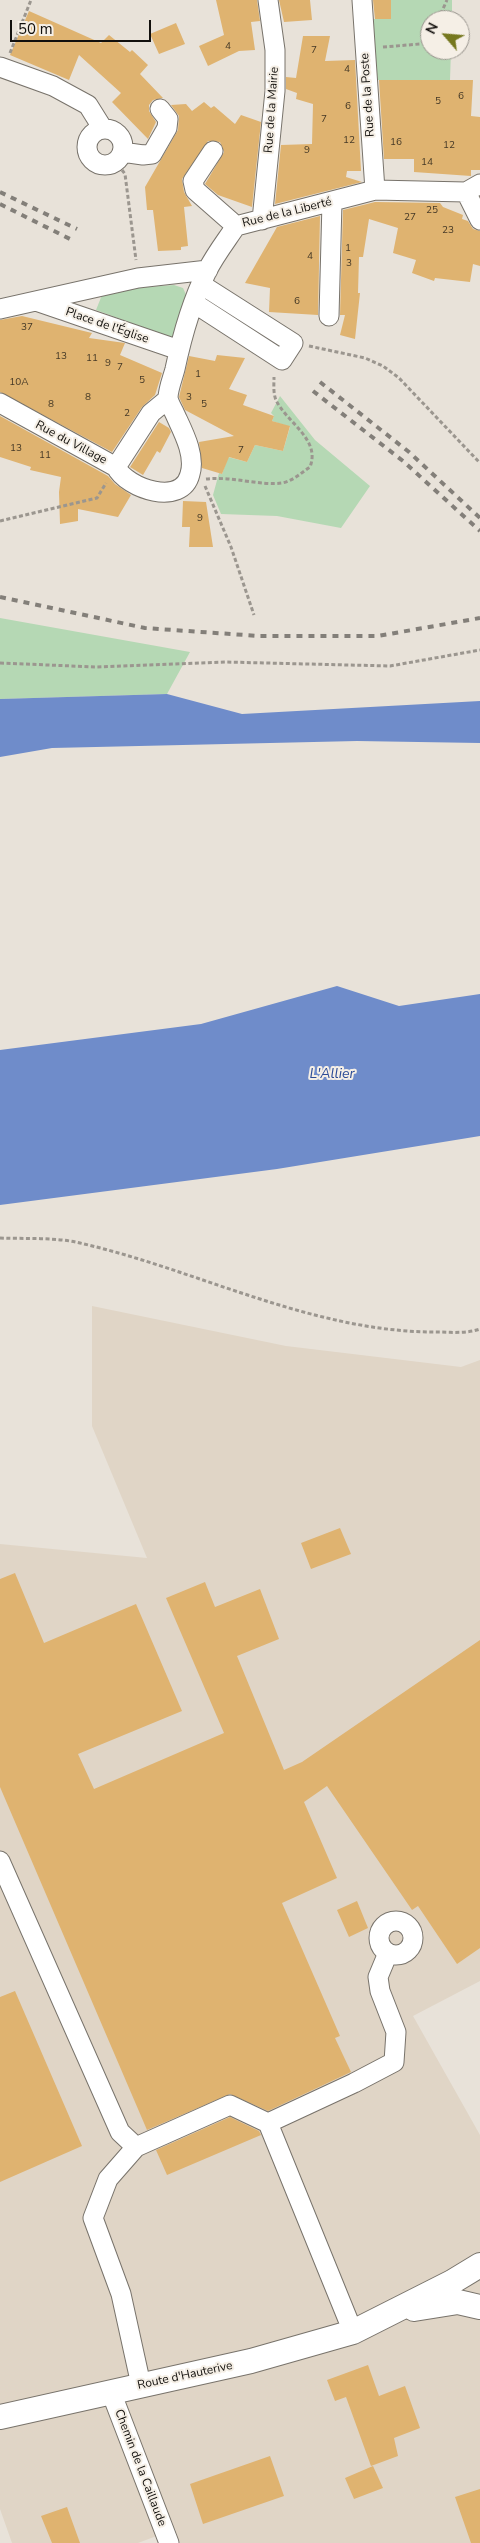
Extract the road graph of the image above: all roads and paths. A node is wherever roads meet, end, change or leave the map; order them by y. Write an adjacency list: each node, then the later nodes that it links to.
1 (31, 0): 6 (path)
2 (268, 0): 16 (street, Rue de la Mairie)
3 (362, 0): 5 (street, Rue de la Poste)
4 (420, 44): 5 (path)
5 (365, 48): 14 (street, Rue de la Poste)
6 (2, 67): 7 (street)
7 (53, 86): 9 (street); 10 (street)
8 (160, 109): 12 (street)
9 (103, 129): 10 (street); 12 (street)
10 (87, 147): 12 (street)
11 (213, 151): 18 (street)
12 (119, 156): 19 (path)
13 (473, 188): 14 (street, Rue de la Liberté); 17 (street)
14 (375, 190): 15 (street, Rue de la Liberté)
15 (332, 202): 16 (street, Rue de la Liberté); 24 (street)
16 (262, 220): 18 (street, Rue de la Liberté)
17 (480, 220)
18 (236, 226): 20 (street, Rue de la Liberté)
19 (138, 278): 20 (street); 21 (street)
20 (205, 278): 22 (street, Rue de la Liberté); 25 (street)
21 (36, 301): 23 (street); 26 (street, Place de l'Église)
22 (194, 303): 26 (street, Rue de la Liberté); 27 (street)
23 (0, 309)
24 (329, 316)
25 (293, 343): 27 (street); 30 (path)
26 (179, 350): 28 (street, Rue de la Liberté)
27 (282, 360): 33 (path)
28 (168, 399): 31 (street); 31 (street, Rue du Village)
29 (0, 403): 31 (street, Rue du Village)
30 (480, 463)
31 (116, 467): 32 (path)
32 (0, 521)
33 (254, 615)
34 (480, 650): 35 (path)
35 (0, 663)
36 (0, 1238): 37 (path)
37 (480, 1329)
38 (0, 1861): 41 (street)
39 (388, 1953): 40 (street)
40 (268, 2122): 41 (street); 46 (street)
41 (136, 2147): 47 (street)
42 (480, 2265): 46 (main road, Route d'Hauterive)
43 (480, 2274): 44 (main road)
44 (480, 2292)
45 (480, 2307): 46 (main road, Route d'Hauterive)
46 (360, 2328): 47 (main road, Route d'Hauterive)
47 (141, 2385): 48 (main road, Route d'Hauterive)
48 (111, 2392): 49 (main road, Route d'Hauterive); 50 (street, Chemin de la Caillaude)
49 (0, 2417)
50 (169, 2543)

